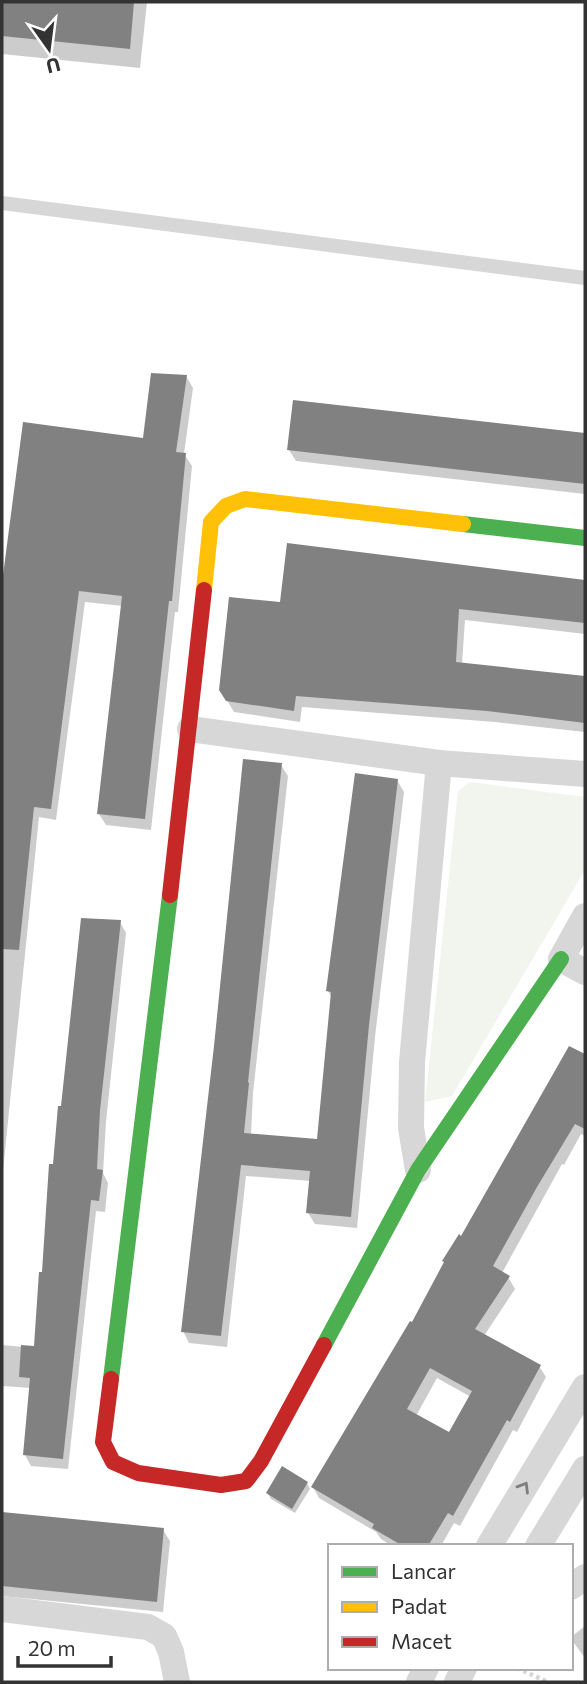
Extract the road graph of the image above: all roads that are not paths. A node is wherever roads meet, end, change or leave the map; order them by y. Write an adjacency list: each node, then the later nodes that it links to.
1 (2, 203): 2 (lane)
2 (585, 278)
3 (585, 538): 4 (street)
4 (190, 729): 5 (street); 10 (street)
5 (439, 763): 6 (street); 10 (street)
6 (585, 774)
7 (585, 916): 8 (street)
8 (561, 959): 9 (street); 10 (street)
9 (585, 972)
10 (418, 1170)
11 (585, 1387): 13 (street, one-way to 11)
12 (585, 1469): 14 (street)
13 (490, 1544)
14 (539, 1544)
15 (2, 1609): 16 (street)
16 (177, 1682)

